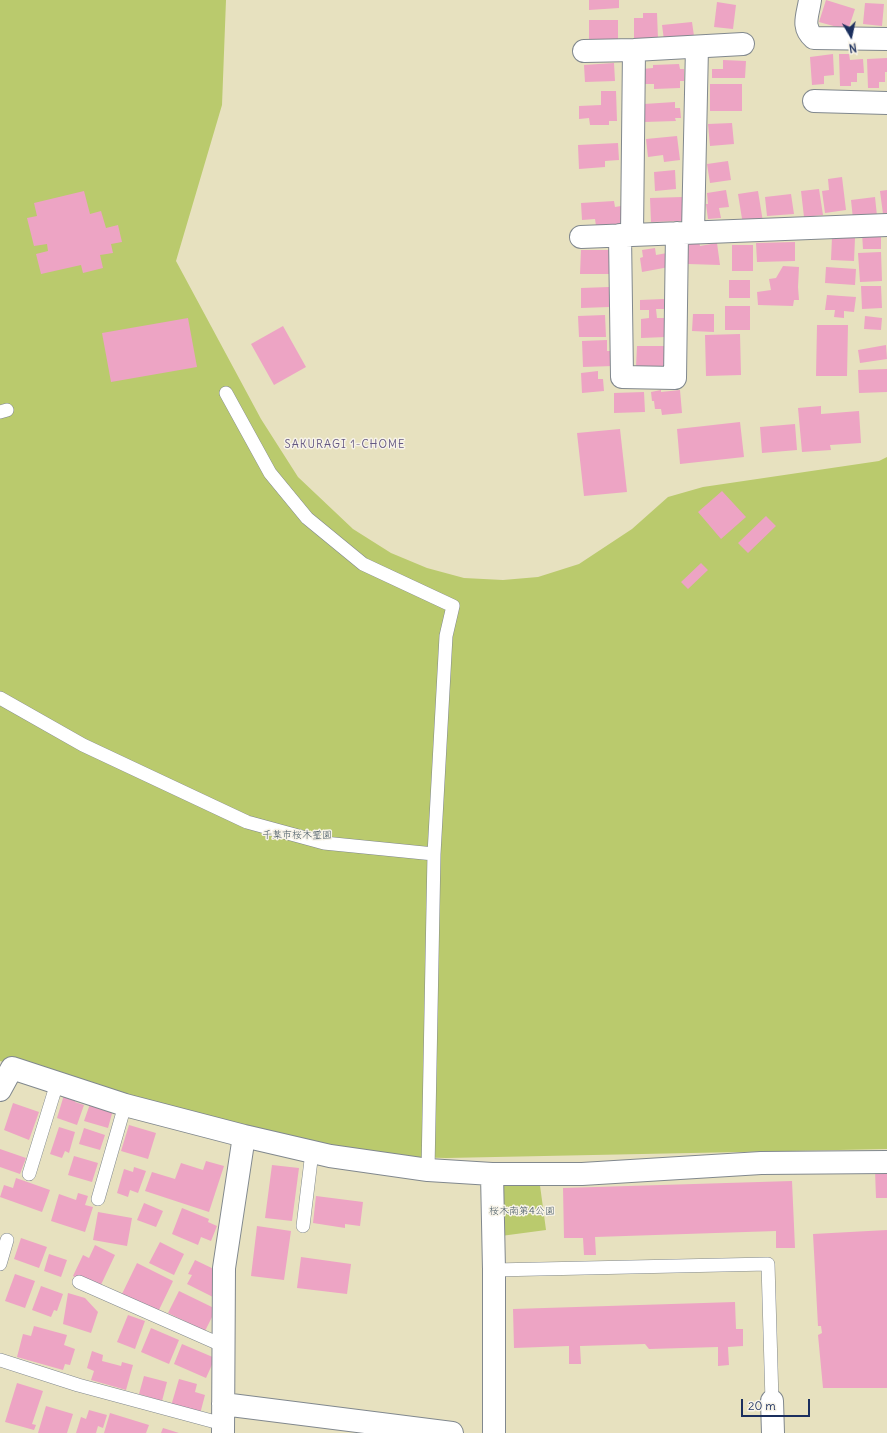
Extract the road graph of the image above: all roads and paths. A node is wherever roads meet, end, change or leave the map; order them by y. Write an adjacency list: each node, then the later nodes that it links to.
1 (810, 0): 2 (street)
2 (887, 39)
3 (743, 44): 4 (street)
4 (697, 47): 5 (street); 10 (street)
5 (634, 50): 6 (street); 11 (street)
6 (584, 51)
7 (814, 101): 8 (street)
8 (887, 103)
9 (887, 225): 10 (street)
10 (685, 232): 11 (street); 11 (street)
11 (626, 235): 12 (street)
12 (581, 237)
13 (226, 393): 15 (lane)
14 (0, 698): 15 (lane)
15 (434, 854): 22 (lane)
16 (57, 1083): 17 (street); 18 (street); 23 (lane)
17 (0, 1090)
18 (125, 1105): 19 (street); 25 (lane)
19 (244, 1136): 20 (street); 31 (street)
20 (312, 1152): 22 (street); 26 (lane)
21 (887, 1162): 24 (street)
22 (428, 1170): 24 (street)
23 (29, 1174)
24 (492, 1174): 29 (street)
25 (98, 1199)
26 (303, 1226)
27 (7, 1240): 28 (lane)
28 (0, 1264)
29 (494, 1270): 33 (lane); 36 (street)
30 (79, 1282): 31 (lane)
31 (224, 1346): 34 (street)
32 (0, 1360): 34 (lane)
33 (772, 1401): 37 (street)
34 (223, 1420): 35 (street)
35 (452, 1433)
36 (494, 1433)
37 (773, 1433)

